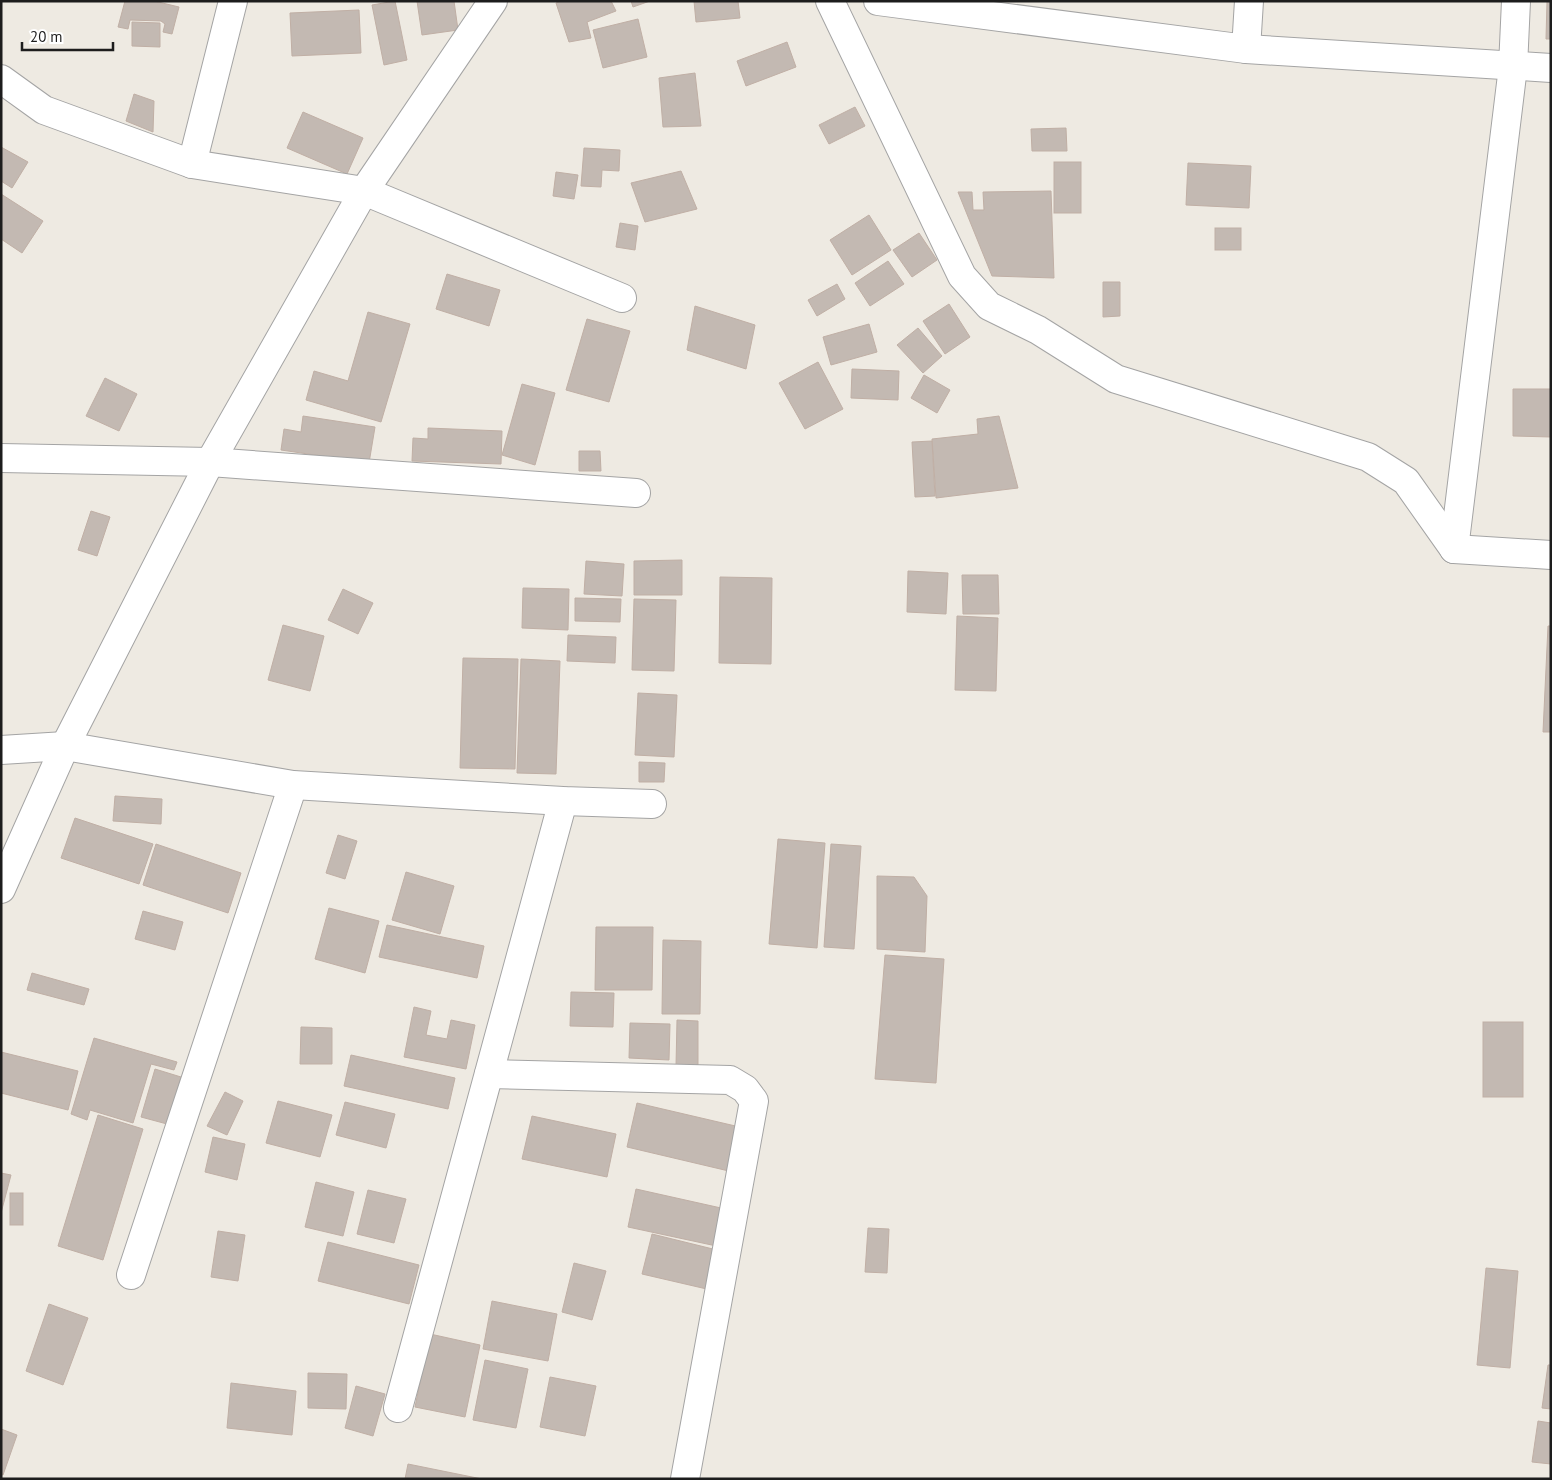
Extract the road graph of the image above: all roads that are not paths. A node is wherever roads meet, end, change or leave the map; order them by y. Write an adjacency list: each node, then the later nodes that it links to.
1 (233, 1): 11 (street)
2 (493, 1): 12 (street)
3 (830, 1): 17 (street)
4 (878, 1): 7 (street)
5 (1249, 1): 7 (street)
6 (1516, 1): 8 (street)
7 (1246, 48): 8 (street)
8 (1513, 67): 9 (street); 17 (street)
9 (1551, 68)
10 (1, 79): 11 (street)
11 (192, 164): 12 (street)
12 (364, 191): 13 (street); 15 (street)
13 (622, 298)
14 (1, 458): 15 (street)
15 (210, 462): 16 (street); 19 (street)
16 (636, 493)
17 (1454, 549): 18 (street)
18 (1551, 555)
19 (65, 746): 20 (street); 21 (street); 24 (street)
20 (1, 750)
21 (293, 784): 22 (street); 26 (street)
22 (563, 801): 23 (street); 25 (street)
23 (652, 804)
24 (1, 889)
25 (489, 1074): 27 (street); 28 (street)
26 (131, 1275)
27 (398, 1408)
28 (686, 1479)

